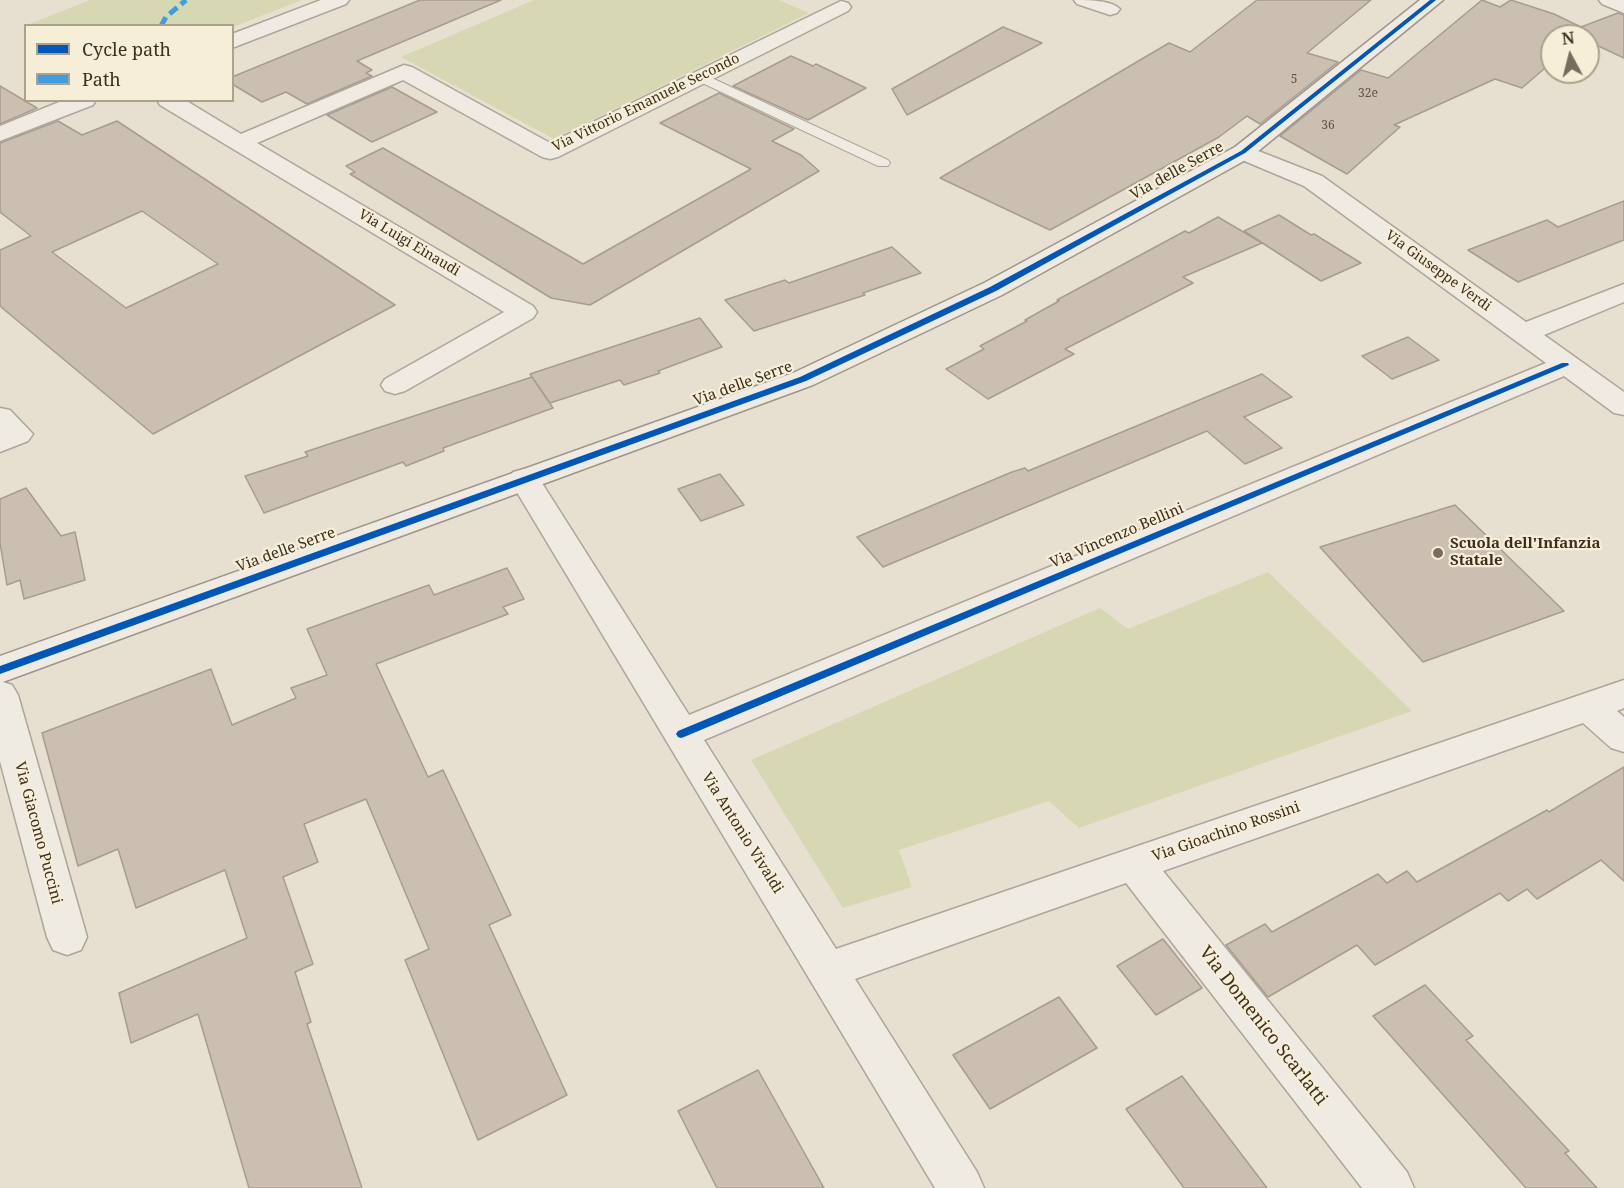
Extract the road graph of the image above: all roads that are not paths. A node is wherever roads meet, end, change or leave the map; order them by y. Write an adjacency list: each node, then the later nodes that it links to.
1 (339, 0): 8 (street)
2 (824, 0): 9 (street, Via Vittorio Emanuele Secondo)
3 (1084, 0): 7 (street)
4 (1433, 0): 14 (street, Via delle Serre)
5 (1609, 0): 6 (street)
6 (1624, 7)
7 (1110, 9)
8 (234, 41)
9 (701, 77): 13 (street, Via Vittorio Emanuele Secondo); 15 (lane)
10 (80, 102): 12 (street)
11 (171, 102): 13 (street, Via Luigi Einaudi)
12 (0, 134)
13 (241, 142): 19 (street, Via Luigi Einaudi)
14 (1243, 152): 17 (street, Via Giuseppe Verdi); 23 (street, Via delle Serre)
15 (883, 163)
16 (1624, 292): 17 (street)
17 (1524, 333): 18 (street, Via Giuseppe Verdi)
18 (1565, 365): 20 (street, Via Giuseppe Verdi); 28 (street, Via Vincenzo Bellini)
19 (395, 385)
20 (1624, 406)
21 (0, 417): 22 (street)
22 (0, 442)
23 (524, 478): 24 (street, Via delle Serre); 28 (street, Via Antonio Vivaldi)
24 (0, 670)
25 (1624, 694): 27 (street, Via Gioachino Rossini)
26 (0, 695): 31 (street, Via Giacomo Puccini)
27 (1588, 706): 29 (street); 30 (street, Via Gioachino Rossini)
28 (681, 734): 32 (street, Via Antonio Vivaldi)
29 (1624, 738)
30 (1134, 864): 32 (street, Via Gioachino Rossini); 34 (street, Via Domenico Scarlatti)
31 (67, 937)
32 (828, 970): 33 (street, Via Antonio Vivaldi)
33 (961, 1188)
34 (1391, 1188)

